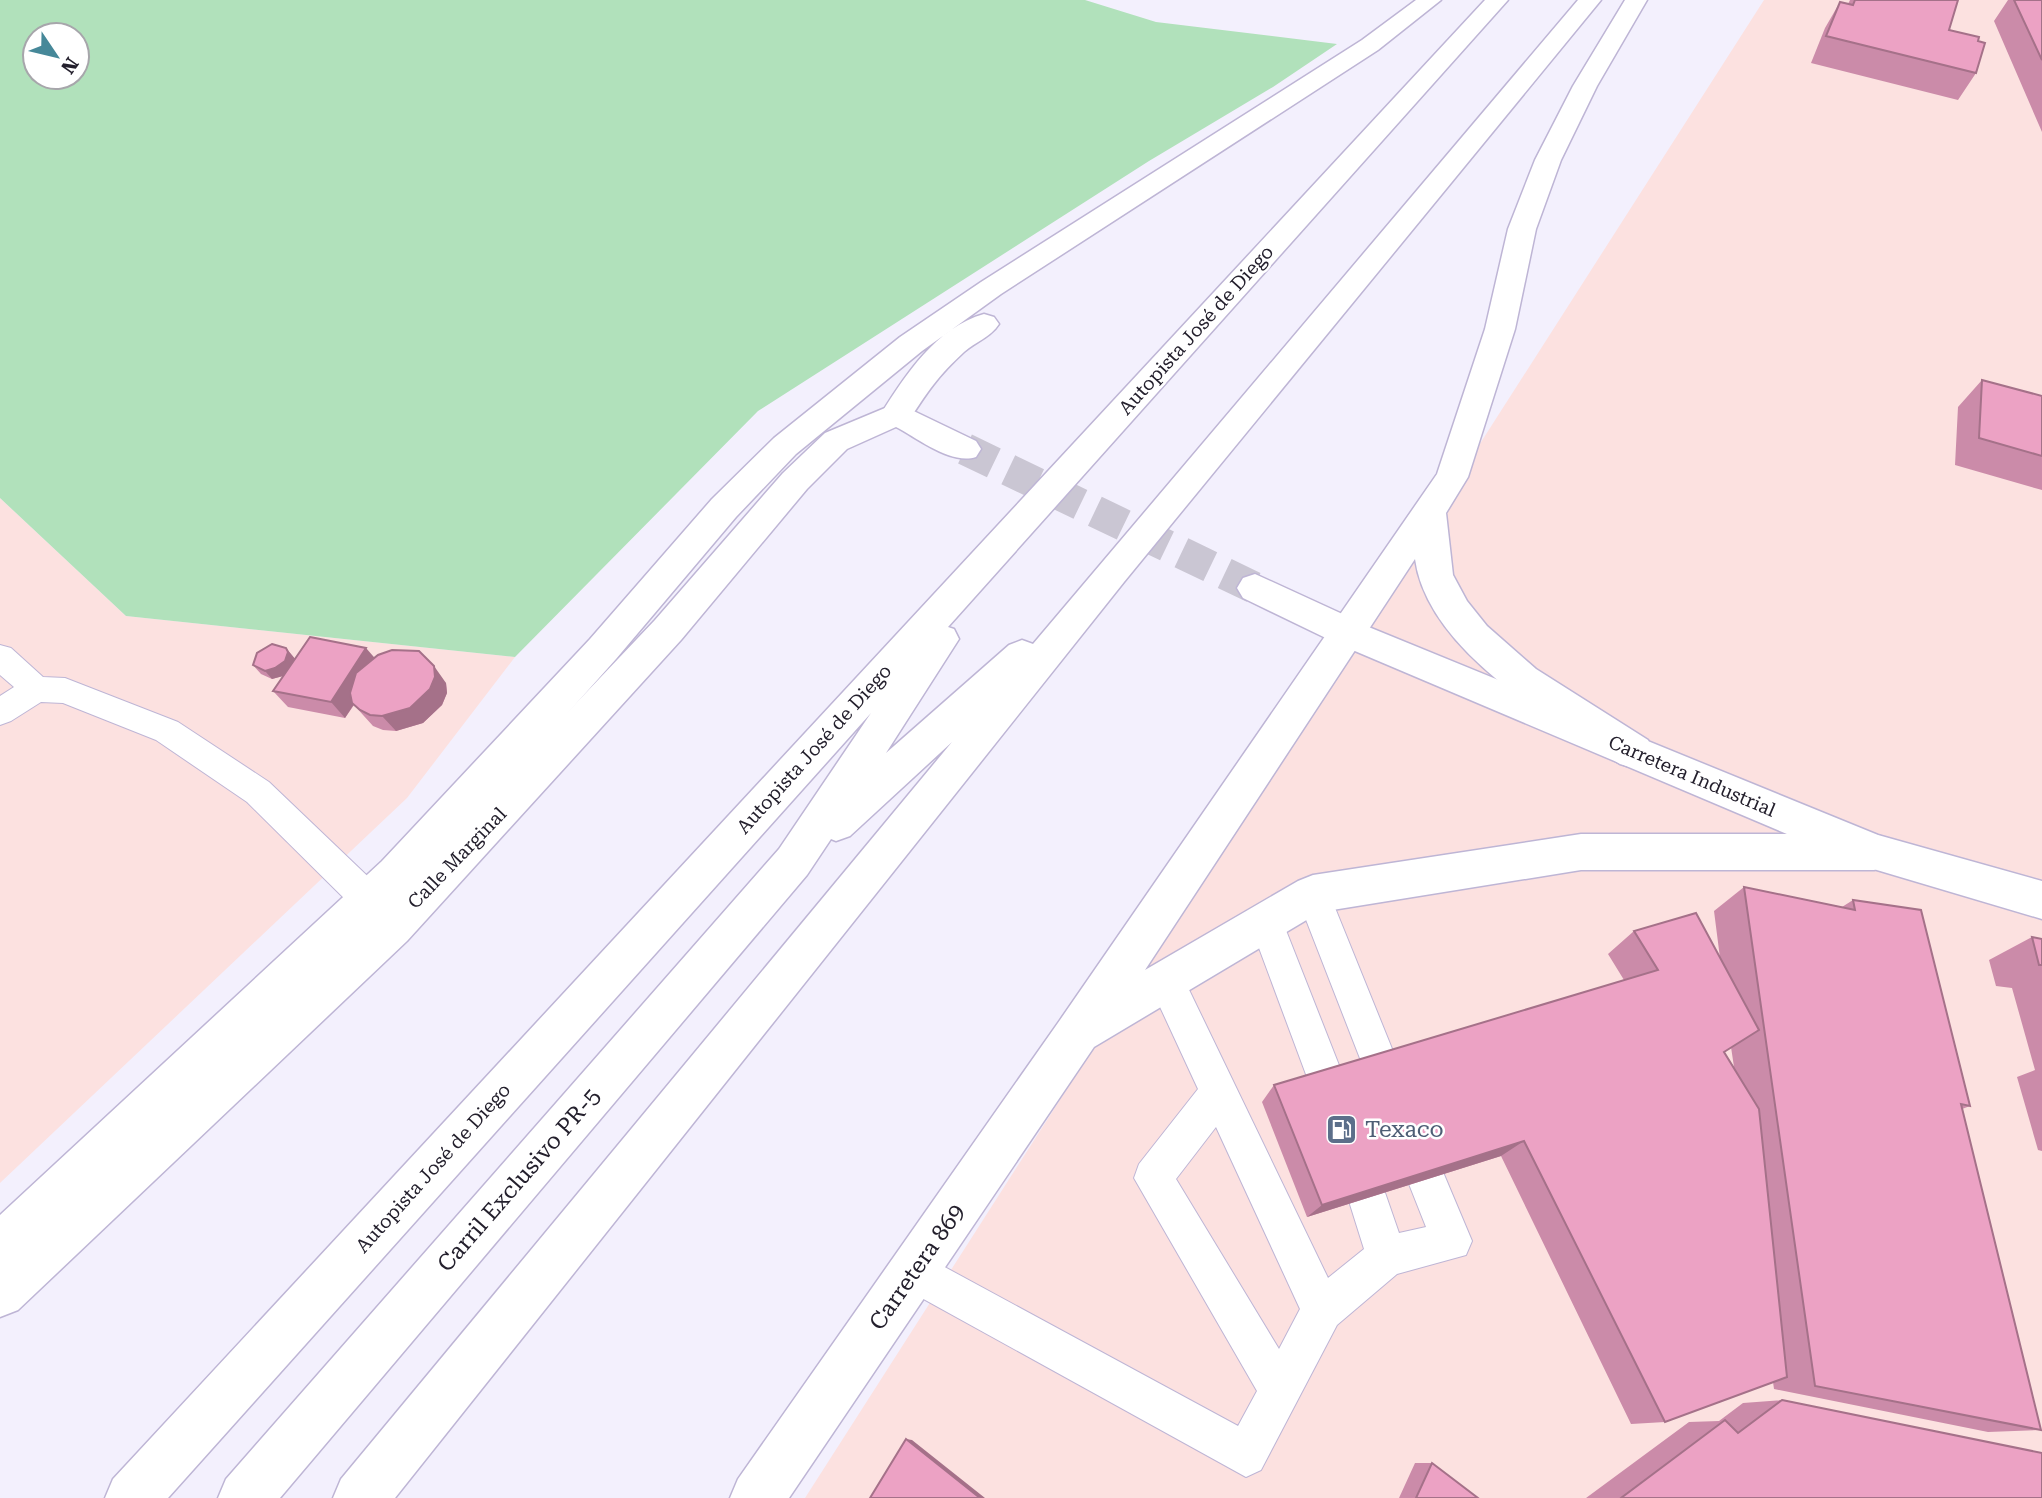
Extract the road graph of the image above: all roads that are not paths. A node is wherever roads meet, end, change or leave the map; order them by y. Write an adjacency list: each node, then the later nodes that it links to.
1 (1430, 0): 20 (main road, Calle Marginal)
2 (1447, 0): 6 (main road)
3 (1497, 0): 9 (main road, Autopista José de Diego)
4 (1590, 0): 10 (main road)
5 (1636, 0): 8 (main road, Carretera 869)
6 (897, 415): 7 (main road); 33 (main road, Calle Marginal)
7 (965, 449)
8 (1429, 513): 12 (main road, Carretera 869); 16 (main road)
9 (1011, 533): 18 (main road); 36 (main road, Autopista José de Diego)
10 (1112, 573): 18 (main road); 38 (main road)
11 (1255, 588): 12 (main road, Carretera Industrial)
12 (1349, 633): 16 (main road, Carretera Industrial); 24 (main road, Carretera 869)
13 (0, 657): 14 (lane)
14 (36, 689): 15 (lane); 20 (lane)
15 (0, 712)
16 (1634, 752): 17 (main road, Carretera Industrial)
17 (1874, 852): 19 (main road); 21 (main road, Carretera Industrial)
18 (793, 862): 37 (main road, Carril Exclusivo PR-5)
19 (1313, 894): 22 (main road); 25 (lane)
20 (369, 900): 30 (main road, Calle Marginal)
21 (2042, 900)
22 (1266, 921): 23 (main road); 26 (lane)
23 (1166, 981): 24 (main road); 27 (lane)
24 (1076, 1035): 32 (main road, Carretera 869)
25 (1381, 1066)
26 (1327, 1083)
27 (1219, 1092): 34 (lane); 35 (lane)
28 (1426, 1179): 31 (lane)
29 (1368, 1198): 31 (lane)
30 (0, 1248)
31 (1387, 1256): 34 (lane)
32 (914, 1272): 35 (lane); 39 (main road, Carretera 869)
33 (0, 1292)
34 (1322, 1310): 35 (lane)
35 (1280, 1390)
36 (132, 1498)
37 (245, 1498)
38 (360, 1498)
39 (757, 1498)

